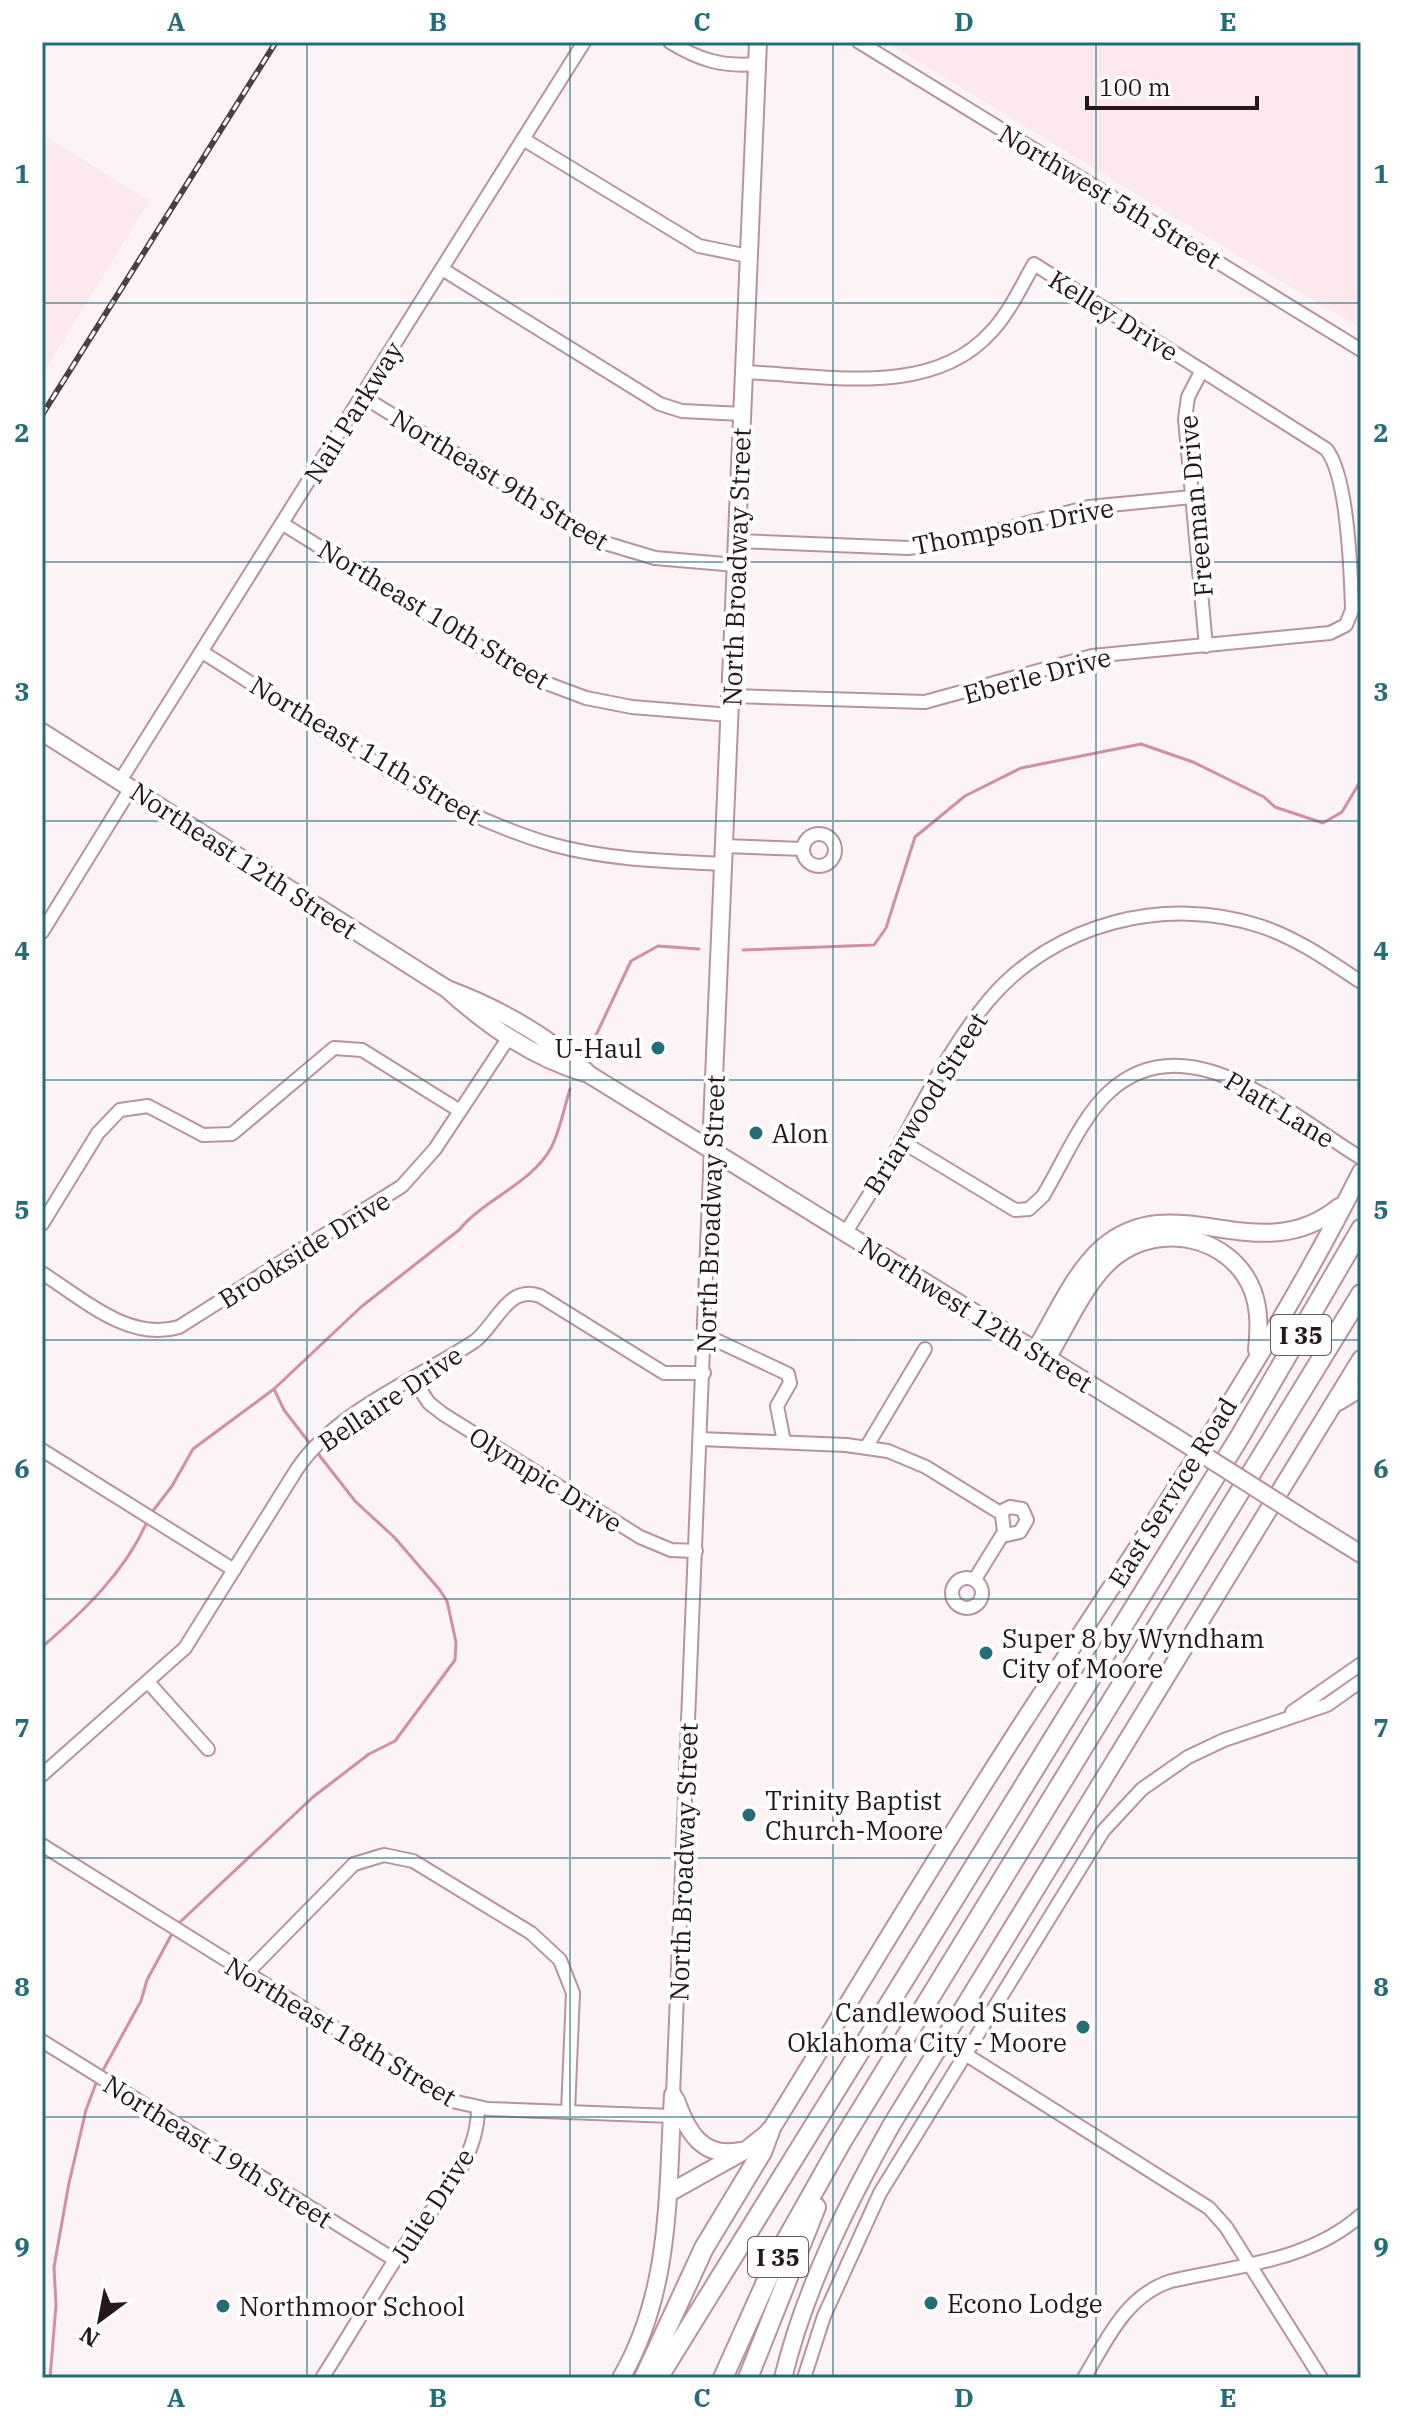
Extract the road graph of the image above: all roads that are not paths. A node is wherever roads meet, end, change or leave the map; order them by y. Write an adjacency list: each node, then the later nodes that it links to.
1 (584, 42): 6 (street, Nail Parkway)
2 (670, 42): 5 (street)
3 (758, 42): 5 (main road, North Broadway Street)
4 (859, 42): 9 (street, Northwest 5th Street)
5 (757, 64): 7 (main road, North Broadway Street)
6 (523, 139): 7 (street); 8 (street, Nail Parkway)
7 (748, 256): 11 (main road, North Broadway Street)
8 (442, 269): 12 (street, Nail Parkway); 13 (street)
9 (1361, 350)
10 (1202, 370): 11 (street, Kelley Drive); 14 (street, Freeman Drive); 18 (street, Kelley Drive)
11 (743, 372): 13 (main road, North Broadway Street)
12 (362, 396): 15 (street, Nail Parkway); 17 (street, Northeast 9th Street)
13 (742, 414): 16 (main road, North Broadway Street)
14 (1192, 497): 16 (street, Thompson Drive); 19 (street, Freeman Drive)
15 (283, 524): 20 (street, Nail Parkway); 22 (street, Northeast 10th Street)
16 (737, 541): 17 (main road, North Broadway Street)
17 (736, 565): 21 (main road, North Broadway Street)
18 (1342, 628): 19 (street, Eberle Drive)
19 (1206, 646): 21 (street, Eberle Drive)
20 (202, 652): 24 (street, Nail Parkway); 27 (street, Northeast 11th Street)
21 (730, 696): 22 (main road, North Broadway Street)
22 (730, 715): 25 (main road, North Broadway Street)
23 (42, 732): 24 (main road, Northeast 12th Street)
24 (126, 784): 28 (street, Nail Parkway); 30 (main road, Northeast 12th Street)
25 (724, 846): 26 (street); 27 (main road, North Broadway Street)
26 (803, 849)
27 (724, 864): 36 (main road, North Broadway Street)
28 (42, 932)
29 (1361, 982): 35 (street, Briarwood Street)
30 (447, 989): 31 (main road, Northeast 12th Street); 32 (main road, Northeast 12th Street)
31 (514, 1019): 32 (main road); 33 (main road, Northeast 12th Street)
32 (509, 1037): 33 (main road, Northeast 12th Street); 34 (street, Brookside Drive)
33 (590, 1075): 36 (main road, Northwest 12th Street)
34 (460, 1111): 40 (street); 43 (street, Brookside Drive)
35 (901, 1141): 37 (street, Platt Lane); 42 (street, Briarwood Street)
36 (711, 1149): 42 (main road, Northwest 12th Street); 45 (street, North Broadway Street)
37 (1361, 1158)
38 (1361, 1172): 39 (main road, East Service Road)
39 (1346, 1201): 47 (main road); 49 (main road, East Service Road)
40 (42, 1224)
41 (1361, 1229): 85 (highway, I 35)
42 (846, 1232): 47 (main road, Northwest 12th Street)
43 (42, 1273)
44 (1361, 1294): 79 (highway, I 35)
45 (705, 1335): 50 (street, North Broadway Street); 55 (street)
46 (925, 1349): 56 (street)
47 (1041, 1354): 49 (main road); 61 (main road, Northwest 12th Street, bridge)
48 (1361, 1359): 53 (main road)
49 (1255, 1360): 78 (main road, East Service Road)
50 (704, 1373): 51 (street, Bellaire Drive); 54 (street, North Broadway Street)
51 (413, 1379): 60 (street, Olympic Drive); 62 (street, Bellaire Drive)
52 (1361, 1388): 53 (main road)
53 (1333, 1404): 91 (main road)
54 (700, 1439): 55 (street); 60 (street, North Broadway Street)
55 (784, 1442): 56 (street)
56 (867, 1446): 58 (street)
57 (42, 1450): 62 (street)
58 (1000, 1512): 59 (street); 59 (street)
59 (1002, 1536): 63 (street)
60 (696, 1551): 74 (street, North Broadway Street)
61 (1361, 1554)
62 (234, 1570): 66 (street, Bellaire Drive)
63 (975, 1579)
64 (1361, 1664): 67 (street)
65 (1361, 1681): 67 (street)
66 (148, 1682): 68 (street); 69 (street, Bellaire Drive)
67 (1275, 1722): 73 (street)
68 (208, 1749)
69 (42, 1775)
70 (42, 1845): 71 (street, Northeast 18th Street)
71 (246, 1974): 75 (street, Northeast 18th Street); 76 (street)
72 (42, 2041): 83 (street, Northeast 19th Street)
73 (965, 2054): 84 (street); 92 (street)
74 (673, 2095): 77 (main road, North Broadway Street); 80 (main road)
75 (478, 2108): 76 (street, Northeast 18th Street); 83 (street, Julie Drive)
76 (568, 2112): 77 (street, Northeast 18th Street)
77 (672, 2116): 81 (main road, North Broadway Street)
78 (770, 2131): 80 (main road); 88 (highway)
79 (842, 2141): 89 (highway, I 35); 90 (highway)
80 (746, 2150): 81 (main road)
81 (669, 2193): 87 (main road, North Broadway Street)
82 (1361, 2215): 84 (street)
83 (395, 2260): 86 (street, Julie Drive)
84 (1250, 2263): 93 (street); 94 (street)
85 (661, 2374)
86 (322, 2378)
87 (621, 2378)
88 (644, 2378)
89 (723, 2378)
90 (748, 2378)
91 (783, 2378)
92 (804, 2378)
93 (1084, 2378)
94 (1321, 2378)

